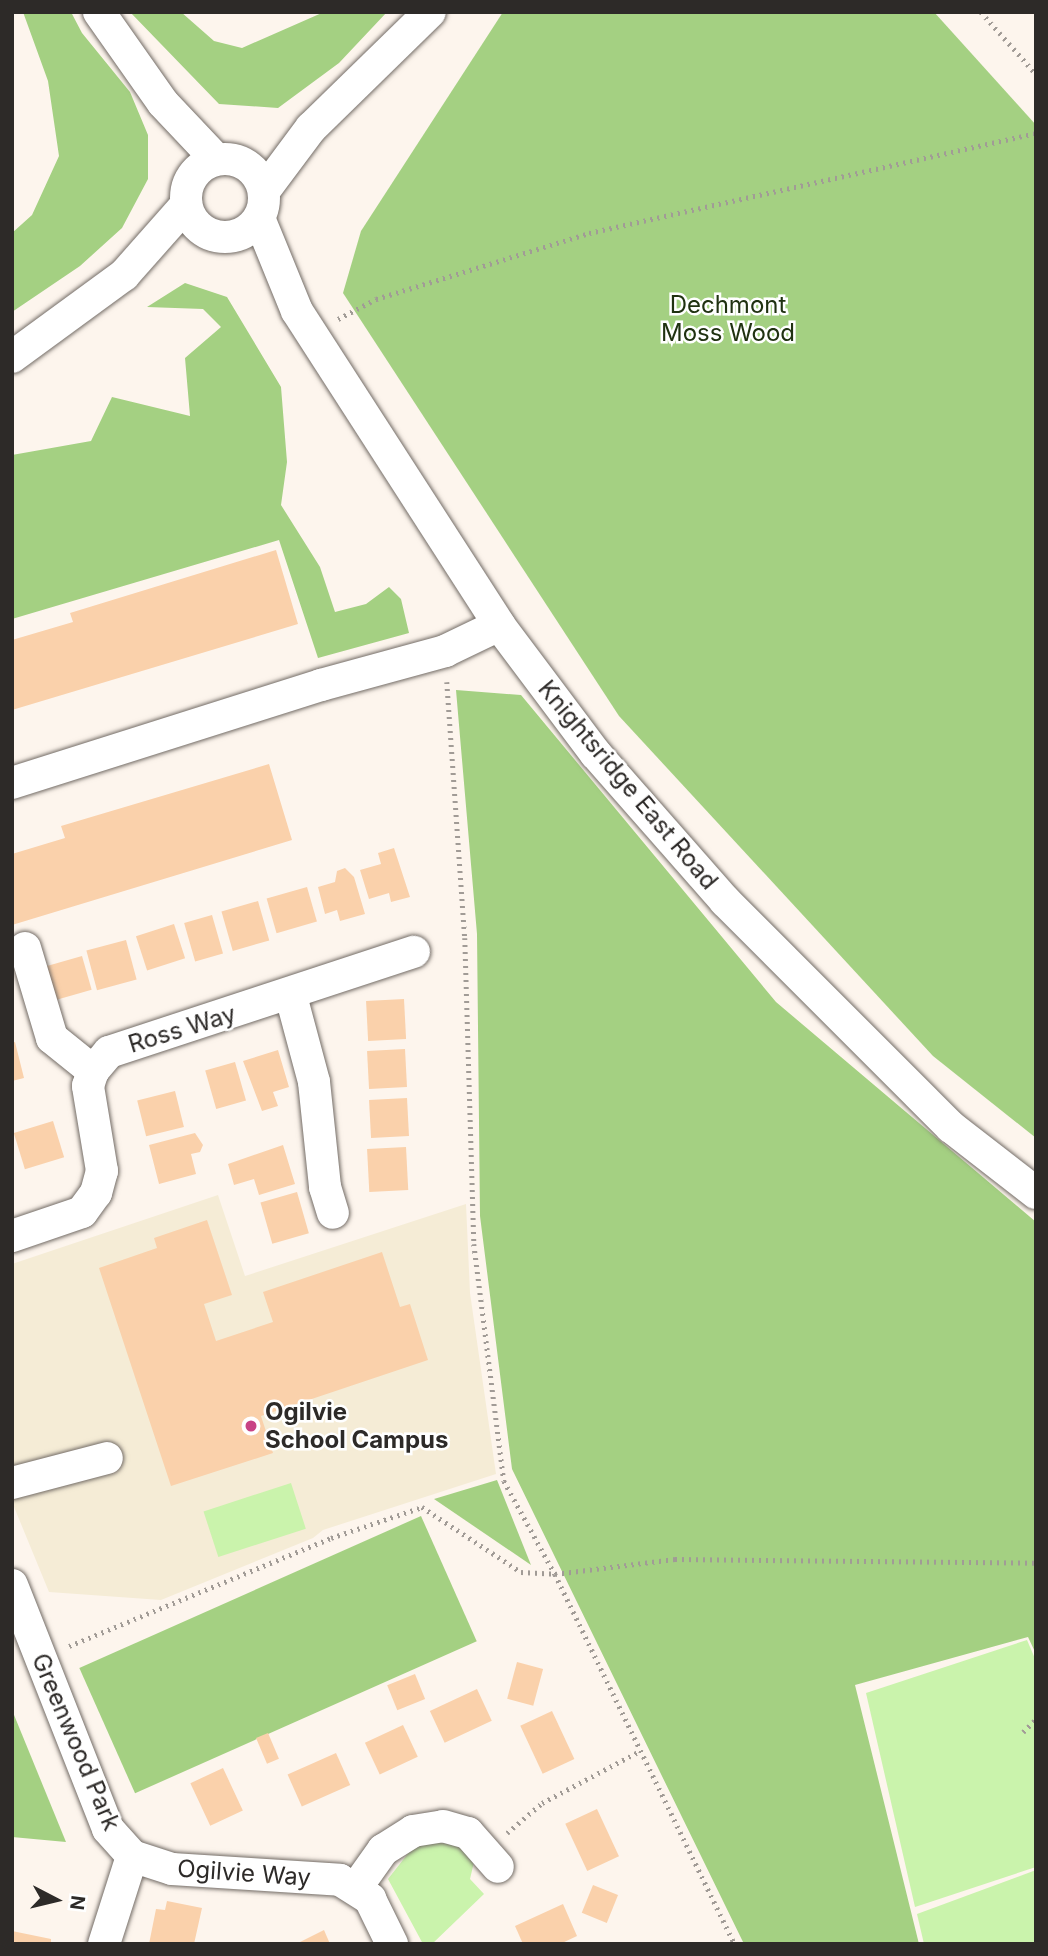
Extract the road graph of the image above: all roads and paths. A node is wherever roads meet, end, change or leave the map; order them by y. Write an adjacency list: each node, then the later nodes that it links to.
1 (99, 12): 7 (street)
2 (430, 12): 5 (street)
3 (981, 12): 4 (path)
4 (1036, 74)
5 (311, 128): 7 (street); 8 (street)
6 (1036, 133): 11 (path)
7 (208, 176): 8 (street); 9 (street); 10 (street)
8 (262, 204): 9 (street); 11 (street, Knightsridge East Road)
9 (218, 236): 10 (street); 11 (street, Knightsridge East Road)
10 (124, 275): 12 (street)
11 (304, 322): 13 (street, Knightsridge East Road)
12 (12, 356)
13 (499, 625): 14 (street); 20 (street, Knightsridge East Road)
14 (445, 652): 15 (street); 26 (path)
15 (12, 783)
16 (25, 948): 19 (street)
17 (414, 952): 18 (street, Ross Way)
18 (291, 996): 19 (street, Ross Way); 21 (street)
19 (93, 1072): 22 (street)
20 (1036, 1193)
21 (333, 1213)
22 (12, 1237)
23 (107, 1458): 24 (street)
24 (12, 1483)
25 (1036, 1563): 26 (path)
26 (555, 1574): 28 (path); 31 (path)
27 (12, 1585): 28 (street, Greenwood Park)
28 (39, 1658): 32 (street, Greenwood Park)
29 (1036, 1719): 30 (path)
30 (1023, 1732)
31 (640, 1751): 33 (path); 37 (path)
32 (132, 1856): 34 (street, Ogilvie Way); 35 (street)
33 (492, 1859): 34 (street)
34 (356, 1888): 36 (street)
35 (104, 1944)
36 (392, 1944)
37 (735, 1944)

